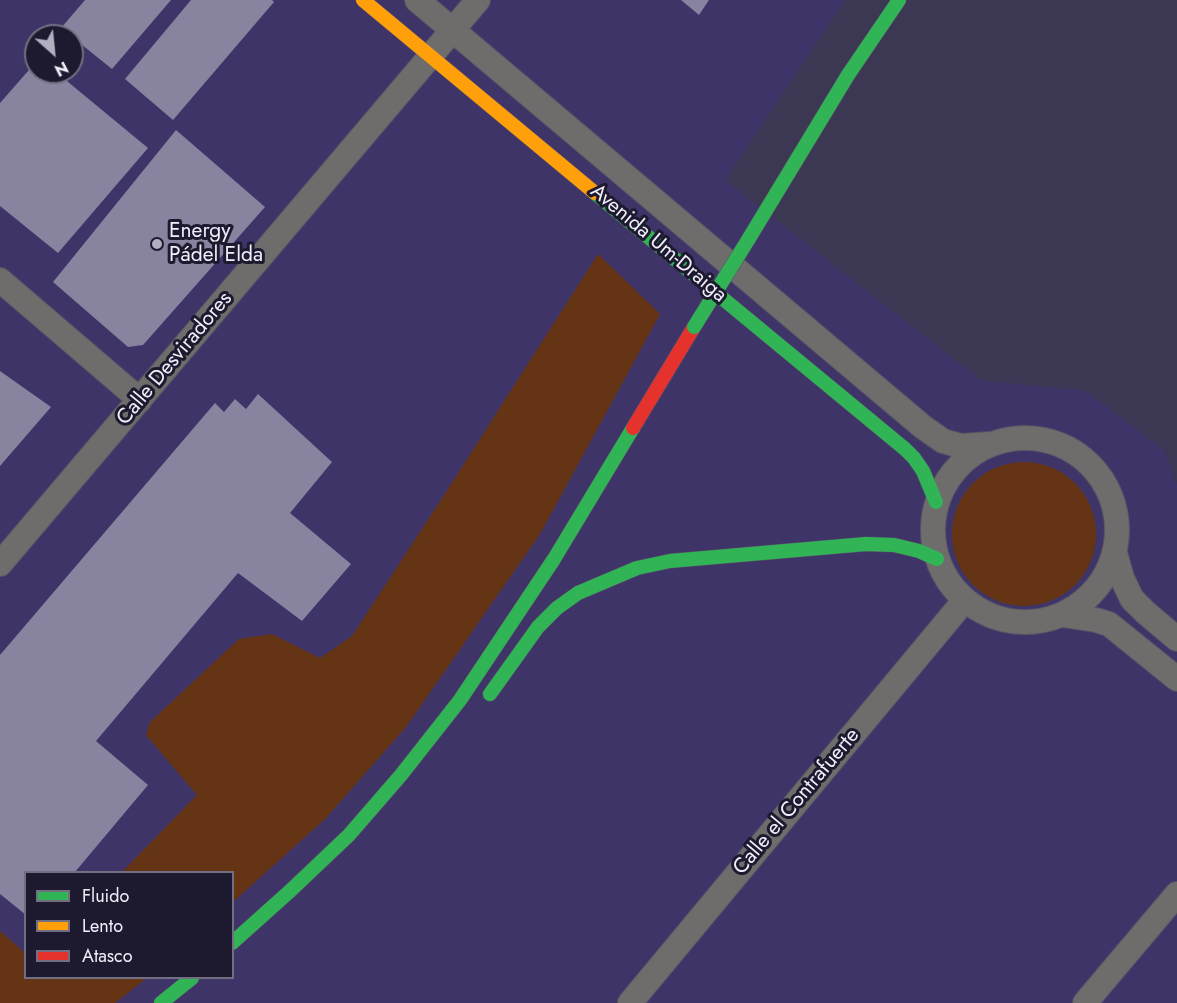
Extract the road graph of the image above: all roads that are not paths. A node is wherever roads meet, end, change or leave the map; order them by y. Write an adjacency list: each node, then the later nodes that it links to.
1 (363, 0): 5 (main road, Avenida Um-Draiga)
2 (417, 0): 5 (street, Avenida Um-Draiga)
3 (478, 0): 5 (street, Calle Desviradores)
4 (899, 0): 19 (main road, bridge)
5 (442, 43): 7 (street, Calle Desviradores); 8 (street, Avenida Um-Draiga); 9 (main road, Avenida Um-Draiga)
6 (0, 280): 7 (street)
7 (140, 400): 12 (street, Calle Desviradores)
8 (990, 444): 9 (street); 10 (street)
9 (936, 502): 11 (street)
10 (1115, 553): 14 (street); 15 (street)
11 (937, 560): 13 (street); 17 (main road)
12 (0, 564)
13 (964, 601): 14 (street); 24 (street, Calle el Contrafuerte)
14 (1063, 615): 16 (street)
15 (1177, 639)
16 (1177, 679)
17 (480, 708)
18 (420, 768): 19 (main road)
19 (401, 775): 21 (main road)
20 (1177, 894): 25 (street)
21 (234, 941)
22 (191, 979): 23 (main road)
23 (161, 1003)
24 (630, 1003)
25 (1085, 1003)

